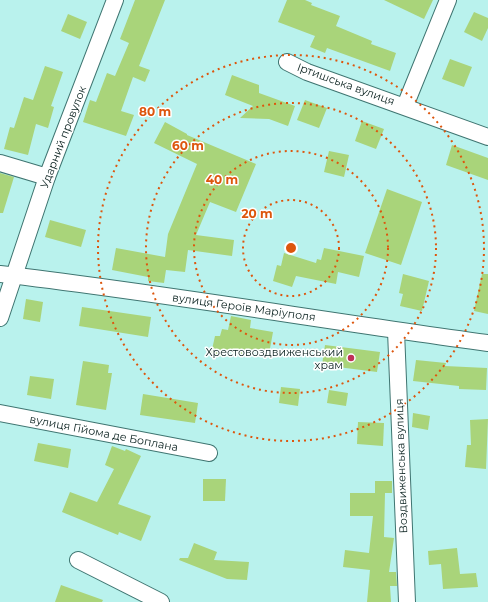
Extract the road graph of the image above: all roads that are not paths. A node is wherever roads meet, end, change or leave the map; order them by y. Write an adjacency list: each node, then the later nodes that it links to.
1 (448, 0): 4 (street, Іртишська вулиця)
2 (113, 1): 7 (street, Ударний провулок)
3 (287, 62): 4 (street, Іртишська вулиця)
4 (406, 106): 5 (street, Іртишська вулиця)
5 (488, 137)
6 (0, 163): 7 (street)
7 (47, 177): 8 (street, Ударний провулок)
8 (7, 274): 9 (street); 10 (street, вулиця Героїв Маріуполя)
9 (0, 318)
10 (396, 331): 11 (street, вулиця Героїв Маріуполя); 16 (street, Воздвиженська вулиця)
11 (488, 343)
12 (0, 413): 13 (street, вулиця Гійома де Боплана)
13 (209, 453)
14 (78, 560): 15 (street)
15 (161, 602)
16 (407, 602)

